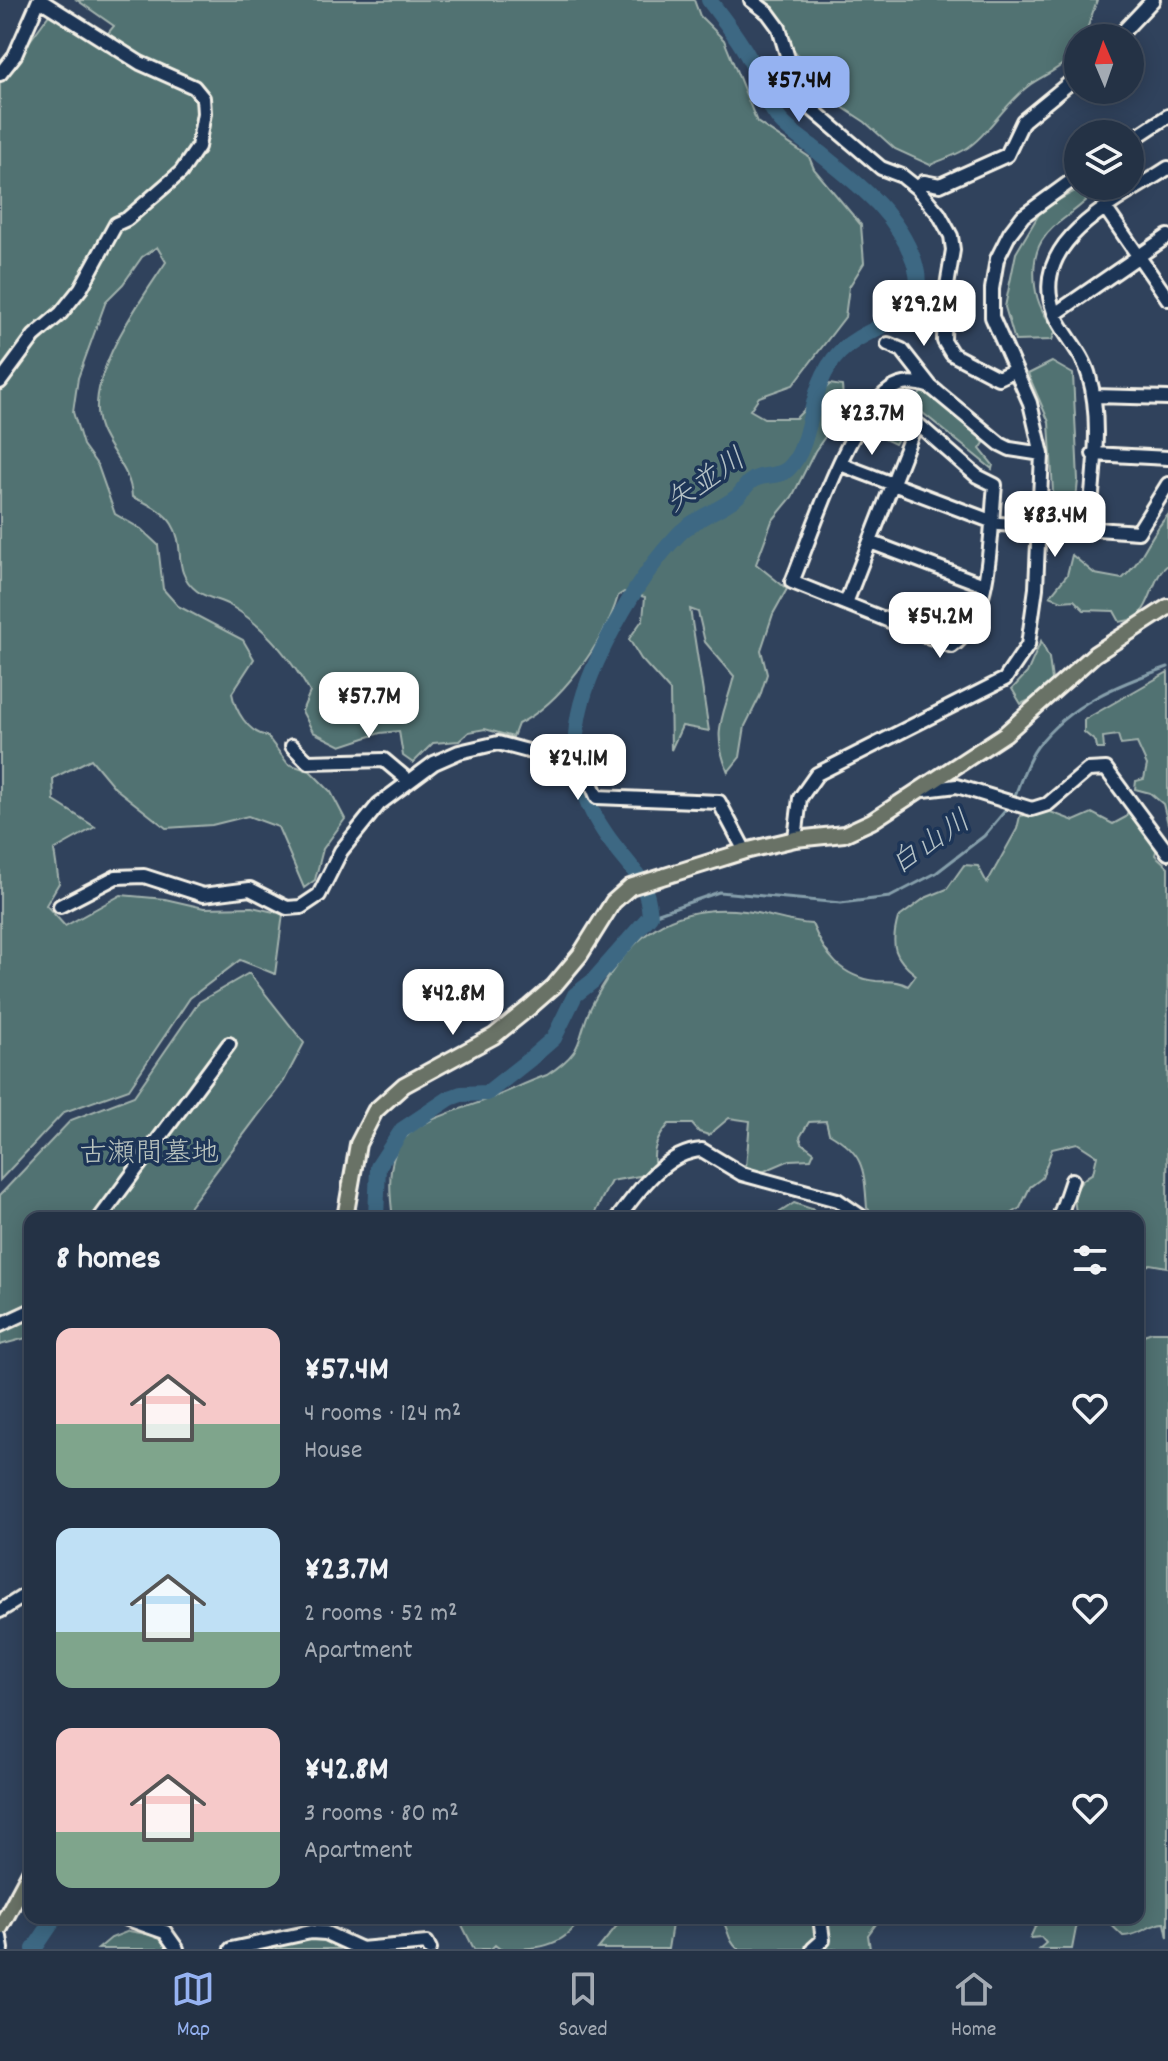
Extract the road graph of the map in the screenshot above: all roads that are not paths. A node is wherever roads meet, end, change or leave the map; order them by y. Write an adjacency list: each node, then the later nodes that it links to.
1 (40, 0): 5 (street); 19 (street)
2 (751, 0): 11 (street)
3 (1153, 0): 4 (street)
4 (1130, 24)
5 (0, 74)
6 (1064, 87): 11 (street)
7 (1168, 116): 8 (street)
8 (1144, 132)
9 (1168, 168): 12 (street)
10 (1064, 186): 18 (street)
11 (917, 188): 18 (street)
12 (1106, 209): 14 (street); 16 (street)
13 (1168, 236): 14 (street)
14 (1137, 256): 15 (street); 16 (street)
15 (1168, 299)
16 (1055, 314): 21 (street)
17 (888, 344): 20 (street)
18 (1013, 371): 23 (street)
19 (0, 382)
20 (931, 387): 23 (street); 26 (street)
21 (1094, 396): 22 (street); 24 (street)
22 (1168, 398)
23 (1042, 454): 38 (street)
24 (1093, 454): 25 (street); 30 (street)
25 (1168, 458)
26 (840, 464): 27 (street); 33 (street)
27 (891, 483): 29 (street); 29 (street); 31 (street)
28 (1168, 484): 30 (street)
29 (995, 523): 30 (street, bridge); 32 (street)
30 (1084, 528)
31 (870, 542): 32 (street); 33 (street)
32 (984, 585): 33 (street)
33 (846, 603)
34 (1168, 607): 37 (main road)
35 (292, 746): 36 (street)
36 (409, 781): 39 (street); 41 (street)
37 (908, 798): 38 (main road); 40 (street)
38 (795, 839): 39 (main road)
39 (745, 851): 45 (main road)
40 (1168, 853)
41 (60, 906)
42 (229, 1044): 44 (street)
43 (1072, 1180): 48 (street)
44 (104, 1212)
45 (346, 1212)
46 (623, 1212): 47 (street)
47 (854, 1212)
48 (1061, 1212)
49 (24, 1314): 50 (street)
50 (0, 1325)
51 (24, 1596): 52 (street)
52 (0, 1611)
53 (24, 1885): 56 (main road)
54 (142, 1924): 59 (street)
55 (821, 1924): 62 (street)
56 (0, 1928)
57 (0, 1937): 58 (street)
58 (2, 1949)
59 (177, 1949)
60 (231, 1949): 61 (street)
61 (430, 1949)
62 (813, 1949)

